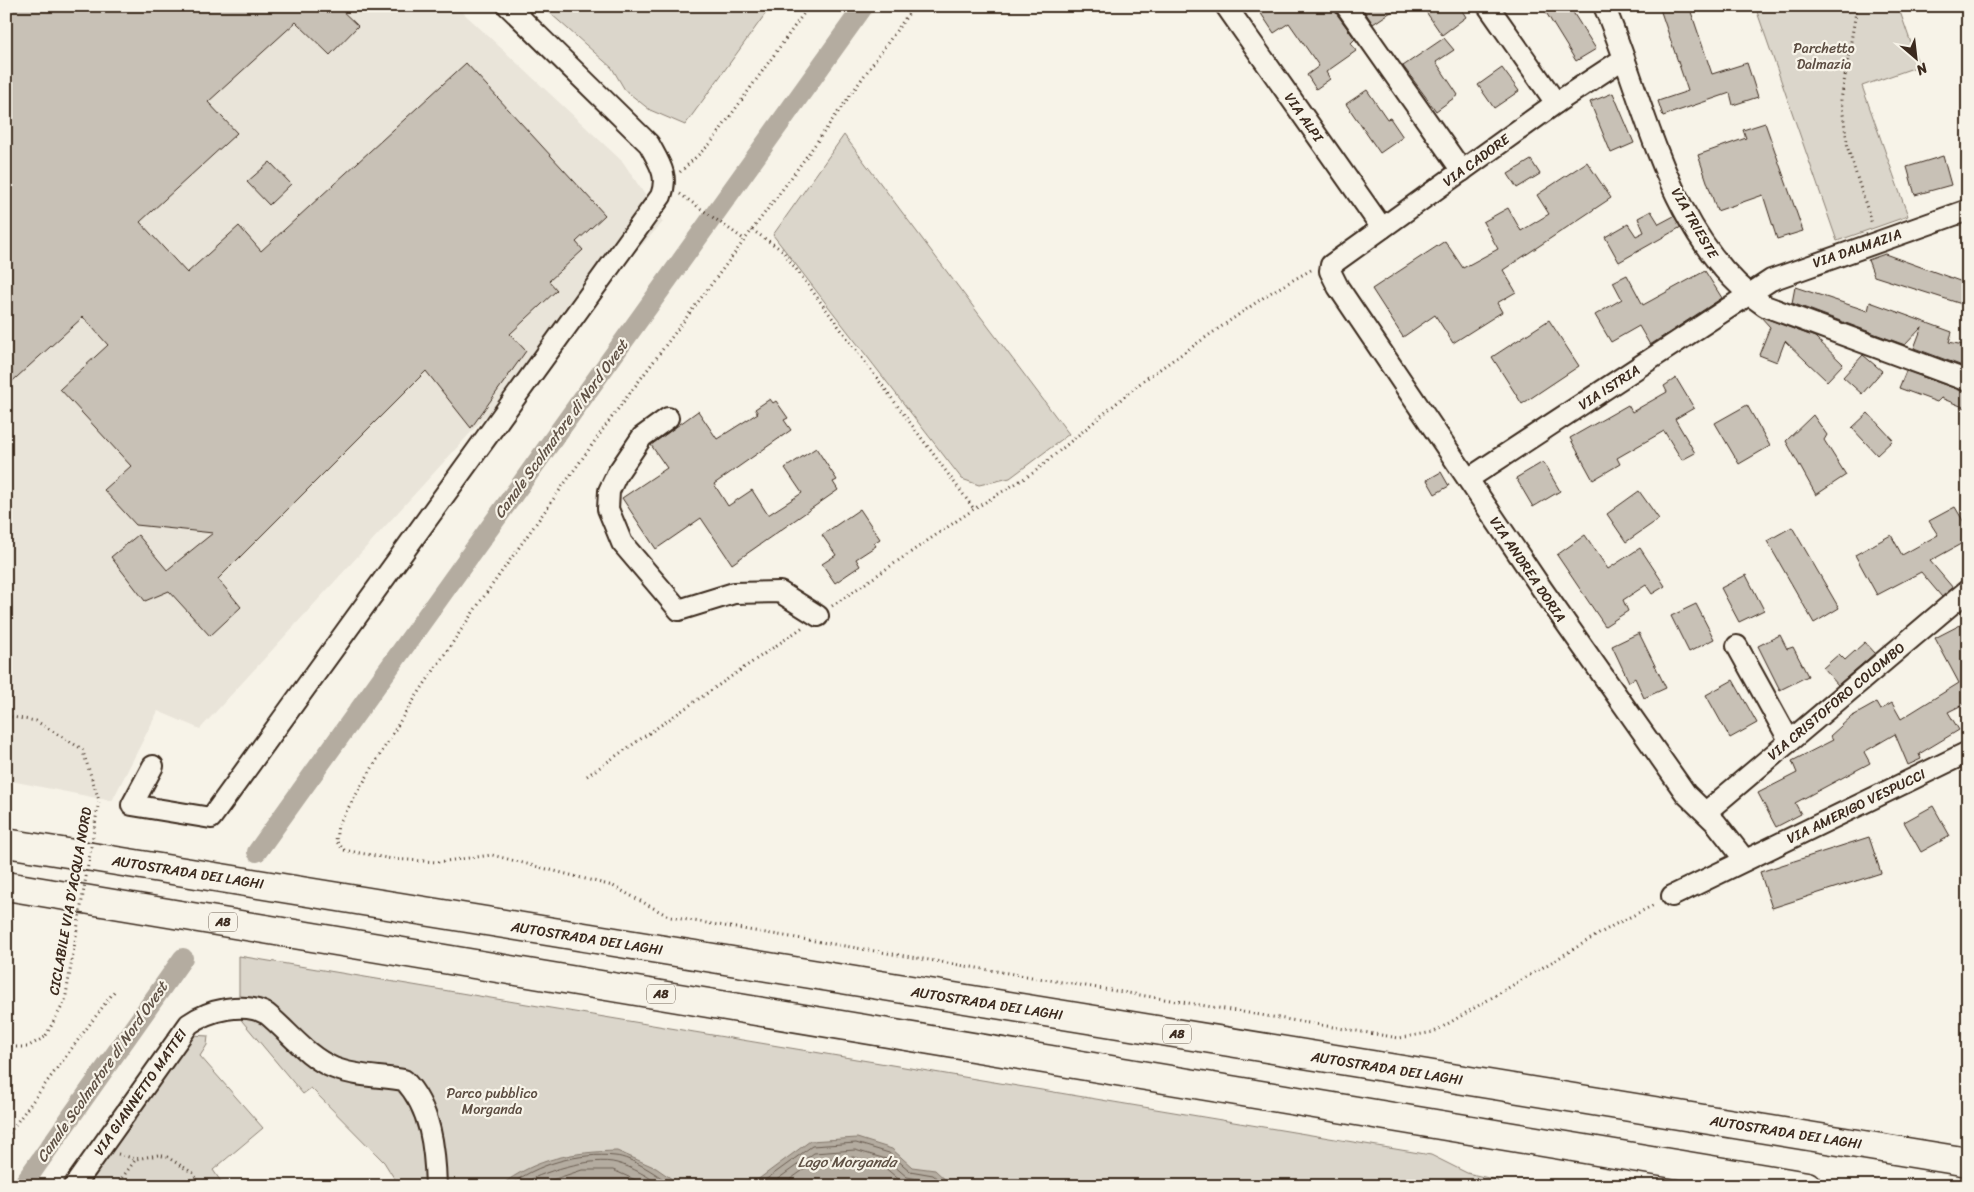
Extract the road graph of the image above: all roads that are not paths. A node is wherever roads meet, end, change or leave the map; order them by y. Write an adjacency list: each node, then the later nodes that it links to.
1 (508, 6): 21 (street)
2 (1226, 6): 10 (street, VIA ALPI)
3 (1346, 6): 8 (street)
4 (1488, 6): 7 (street)
5 (1604, 6): 6 (street, VIA TRIESTE)
6 (1623, 59): 7 (street, VIA CADORE); 12 (street, VIA TRIESTE)
7 (1556, 103): 8 (street, VIA CADORE)
8 (1462, 171): 10 (street, VIA CADORE)
9 (1968, 210): 12 (street, VIA DALMAZIA)
10 (1382, 228): 11 (street, VIA CADORE)
11 (1331, 265): 15 (street, VIA ANDREA DORIA)
12 (1750, 295): 13 (street, VIA TRIESTE); 15 (street, VIA ISTRIA)
13 (1968, 381)
14 (668, 418): 17 (street)
15 (1468, 478): 22 (street, VIA ANDREA DORIA)
16 (1965, 599): 19 (street, VIA CRISTOFORO COLOMBO)
17 (818, 616)
18 (1737, 646): 19 (street)
19 (1789, 740): 22 (street, VIA CRISTOFORO COLOMBO)
20 (1968, 752): 24 (street, VIA AMERIGO VESPUCCI)
21 (153, 766)
22 (1706, 812): 24 (street, VIA ANDREA DORIA)
23 (6, 843): 27 (highway, AUTOSTRADA DEI LAGHI / A8)
24 (1745, 860): 26 (street, VIA AMERIGO VESPUCCI)
25 (6, 886): 30 (highway, A8)
26 (1672, 896)
27 (1968, 1162)
28 (74, 1186): 29 (street, VIA GIANNETTO MATTEI)
29 (436, 1186)
30 (1807, 1186)

